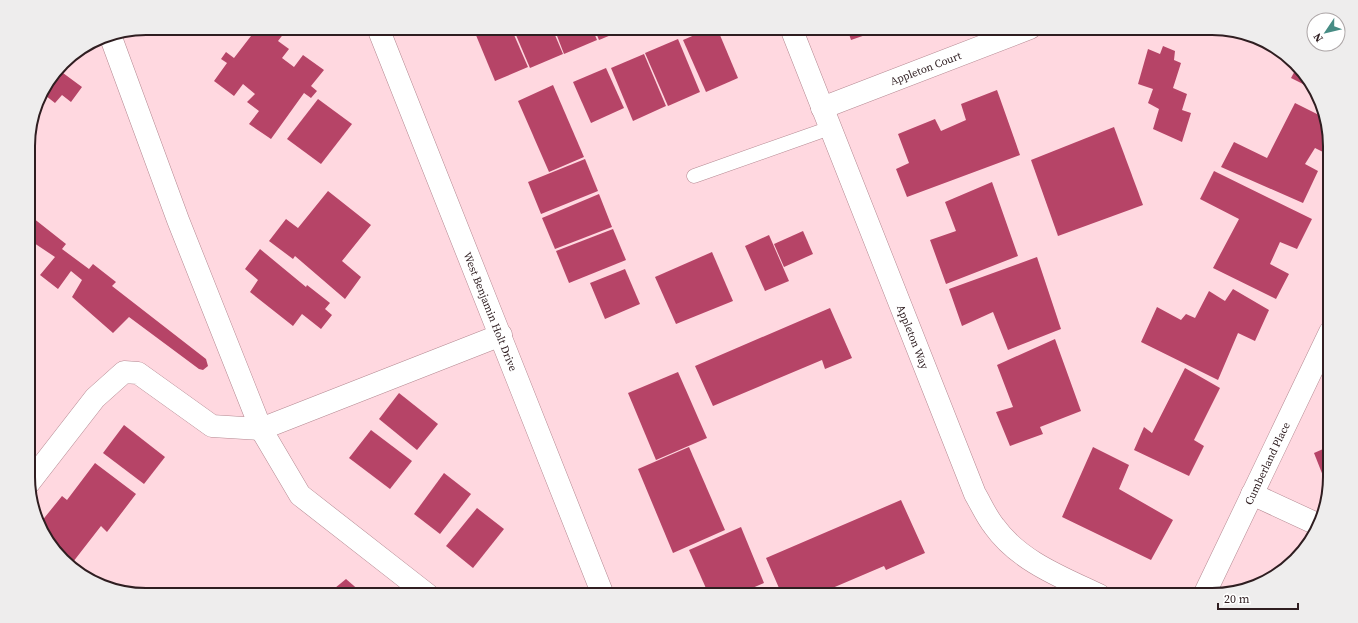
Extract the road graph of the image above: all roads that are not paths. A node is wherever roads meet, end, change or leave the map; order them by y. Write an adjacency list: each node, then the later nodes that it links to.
1 (381, 35): 8 (street, West Benjamin Holt Drive)
2 (794, 35): 5 (street, Appleton Way)
3 (1012, 35): 5 (street, Appleton Court)
4 (112, 40): 10 (street)
5 (822, 108): 6 (street, Appleton Way)
6 (830, 128): 7 (lane); 16 (street, Appleton Way)
7 (694, 176)
8 (501, 335): 10 (street); 15 (street, West Benjamin Holt Drive)
9 (1323, 347): 12 (street, Cumberland Place)
10 (261, 429): 11 (street); 14 (street)
11 (35, 475)
12 (1252, 494): 13 (street); 17 (street, Cumberland Place)
13 (1314, 523)
14 (419, 588)
15 (600, 588)
16 (1084, 588)
17 (1207, 588)

